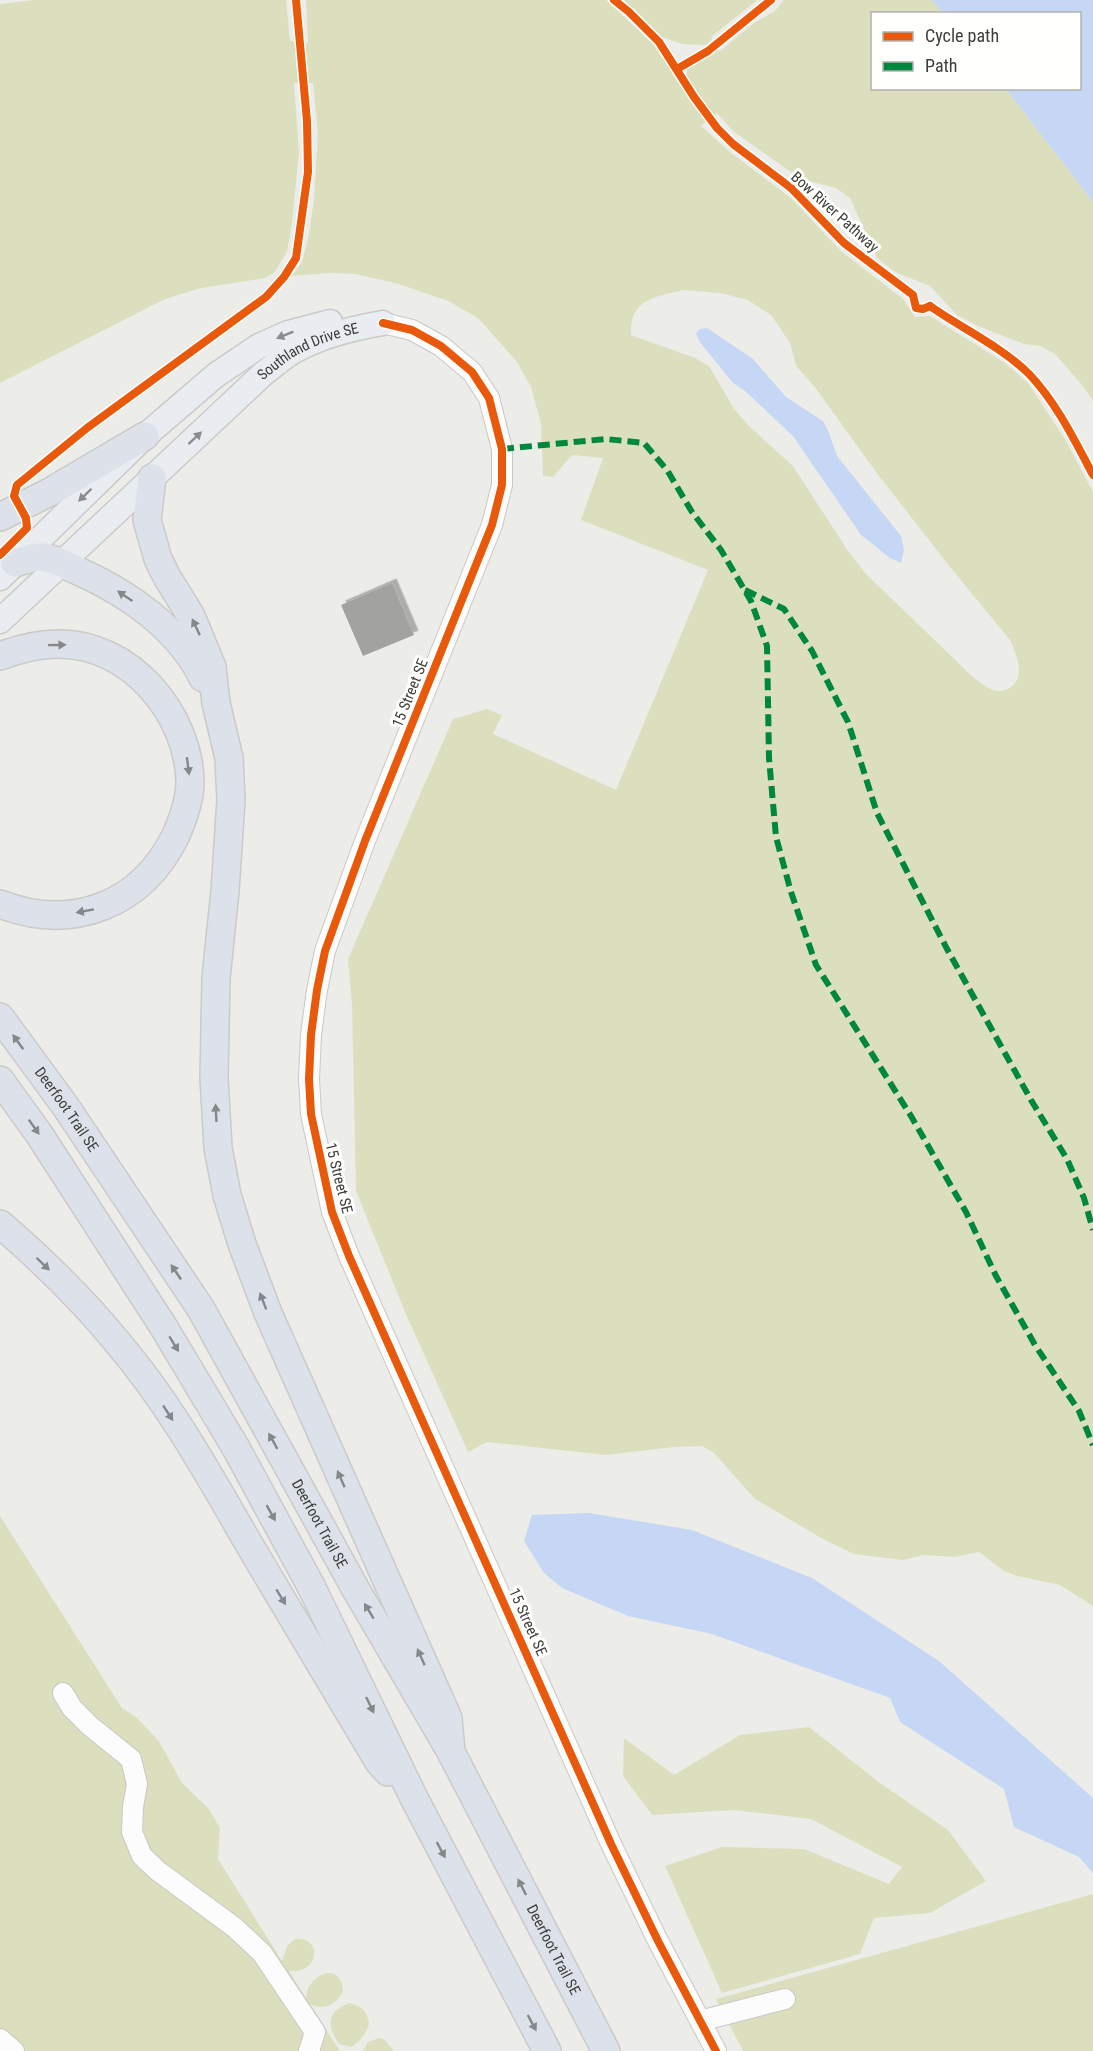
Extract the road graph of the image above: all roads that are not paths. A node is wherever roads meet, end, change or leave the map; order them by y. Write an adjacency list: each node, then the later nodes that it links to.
1 (383, 323): 2 (main road, Southland Drive SE, one-way to 2); 3 (main road, Southland Drive SE, one-way to 1); 18 (street, 15 Street SE)
2 (145, 436): 4 (highway); 6 (main road, Southland Drive SE, one-way to 6)
3 (152, 478): 5 (main road, Southland Drive SE); 9 (highway, one-way to 3)
4 (0, 517)
5 (60, 562): 6 (highway); 7 (main road, Southland Drive SE); 9 (highway, one-way to 5)
6 (8, 571)
7 (0, 621)
8 (0, 656): 10 (highway, one-way to 10)
9 (216, 703): 15 (highway, one-way to 9)
10 (0, 904)
11 (0, 1017): 15 (highway, Deerfoot Trail SE, one-way to 11)
12 (0, 1080): 16 (highway, one-way to 16)
13 (0, 1224): 16 (highway, one-way to 16)
14 (63, 1693): 21 (street)
15 (452, 1752): 23 (highway, Deerfoot Trail SE, one-way to 15)
16 (414, 1798): 22 (highway, one-way to 22)
17 (785, 1999): 18 (street)
18 (700, 2021): 24 (street, 15 Street SE)
19 (0, 2040): 20 (street)
20 (14, 2051)
21 (309, 2051)
22 (547, 2051)
23 (606, 2051)
24 (716, 2051)

